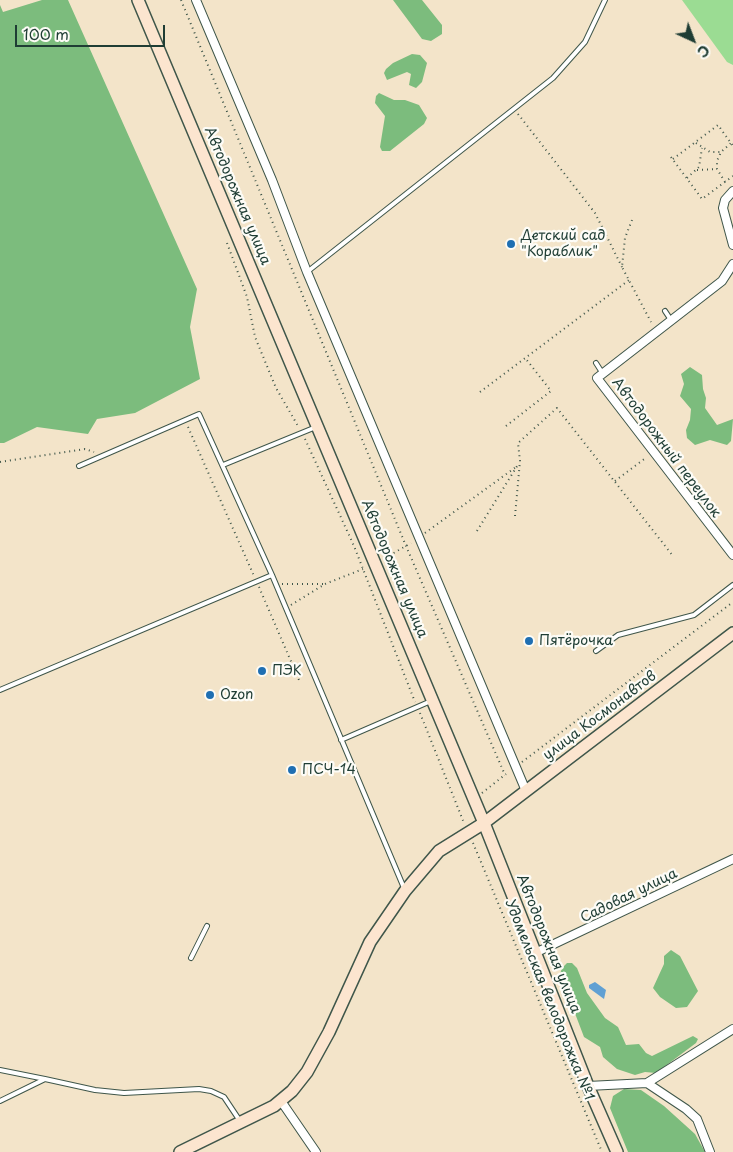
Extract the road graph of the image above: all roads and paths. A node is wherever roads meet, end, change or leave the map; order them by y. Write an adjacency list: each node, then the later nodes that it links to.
1 (138, 0): 30 (main road, Автодорожная улица)
2 (181, 0): 43 (path)
3 (196, 0): 20 (street)
4 (604, 0): 5 (lane)
5 (515, 110): 19 (path); 20 (lane)
6 (695, 142): 7 (path); 8 (path); 13 (path)
7 (732, 145): 9 (path)
8 (702, 148): 9 (path); 11 (path)
9 (721, 152): 10 (path)
10 (717, 169): 11 (path); 14 (path)
11 (696, 170): 13 (path)
12 (733, 176): 14 (path)
13 (687, 178): 14 (path)
14 (725, 182)
15 (733, 191): 17 (street)
16 (632, 220): 19 (path)
17 (733, 245)
18 (733, 264): 23 (street, Автодорожный переулок)
19 (622, 267): 21 (path)
20 (307, 272): 42 (street)
21 (629, 280): 24 (path); 25 (path)
22 (665, 311): 23 (lane)
23 (671, 320): 27 (street, Автодорожный переулок)
24 (651, 322)
25 (526, 359): 28 (path); 31 (path)
26 (596, 363): 27 (lane)
27 (602, 374): 32 (street, Автодорожный переулок)
28 (480, 392)
29 (185, 420): 33 (lane); 36 (lane); 48 (path)
30 (318, 426): 36 (lane); 46 (main road, Автодорожная улица)
31 (506, 426)
32 (654, 452): 39 (path); 45 (street, Автодорожный переулок)
33 (104, 455): 35 (path); 37 (lane)
34 (520, 461): 38 (path); 39 (path); 40 (path)
35 (0, 462)
36 (223, 465): 47 (lane)
37 (78, 466)
38 (516, 467): 41 (path); 42 (path)
39 (615, 481): 44 (path)
40 (515, 516)
41 (477, 531)
42 (419, 537): 43 (path); 60 (street)
43 (406, 546): 46 (path); 61 (path)
44 (673, 556)
45 (733, 556)
46 (375, 563): 50 (path); 58 (main road, Автодорожная улица)
47 (272, 574): 48 (lane); 49 (lane)
48 (256, 581): 56 (path); 57 (lane)
49 (276, 584): 50 (path); 53 (lane)
50 (325, 584): 53 (path)
51 (733, 585): 55 (lane)
52 (733, 602): 60 (path)
53 (286, 609): 59 (lane)
54 (733, 633): 62 (main road, улица Космонавтов)
55 (596, 651)
56 (299, 680)
57 (0, 690)
58 (433, 700): 59 (lane); 63 (main road, Автодорожная улица)
59 (341, 740): 67 (lane)
60 (516, 766): 61 (path); 62 (street)
61 (505, 775): 63 (path)
62 (526, 791): 64 (main road, улица Космонавтов)
63 (474, 799): 64 (main road, Автодорожная улица)
64 (484, 823): 67 (main road, улица Космонавтов); 69 (main road, Автодорожная улица)
65 (479, 855): 81 (path, Удомельская велодорожка №1)
66 (733, 859): 69 (street, Садовая улица)
67 (405, 891): 77 (main road, улица Космонавтов)
68 (207, 926): 70 (lane)
69 (535, 953): 75 (main road, Автодорожная улица)
70 (191, 958)
71 (733, 1029): 74 (street)
72 (0, 1070): 73 (lane)
73 (45, 1079): 76 (lane); 78 (lane)
74 (647, 1084): 75 (street); 83 (street)
75 (588, 1086): 82 (main road, Автодорожная улица)
76 (0, 1101)
77 (282, 1101): 78 (main road); 80 (street)
78 (241, 1123): 79 (main road)
79 (180, 1152)
80 (316, 1152)
81 (602, 1152)
82 (617, 1152)
83 (710, 1152)

